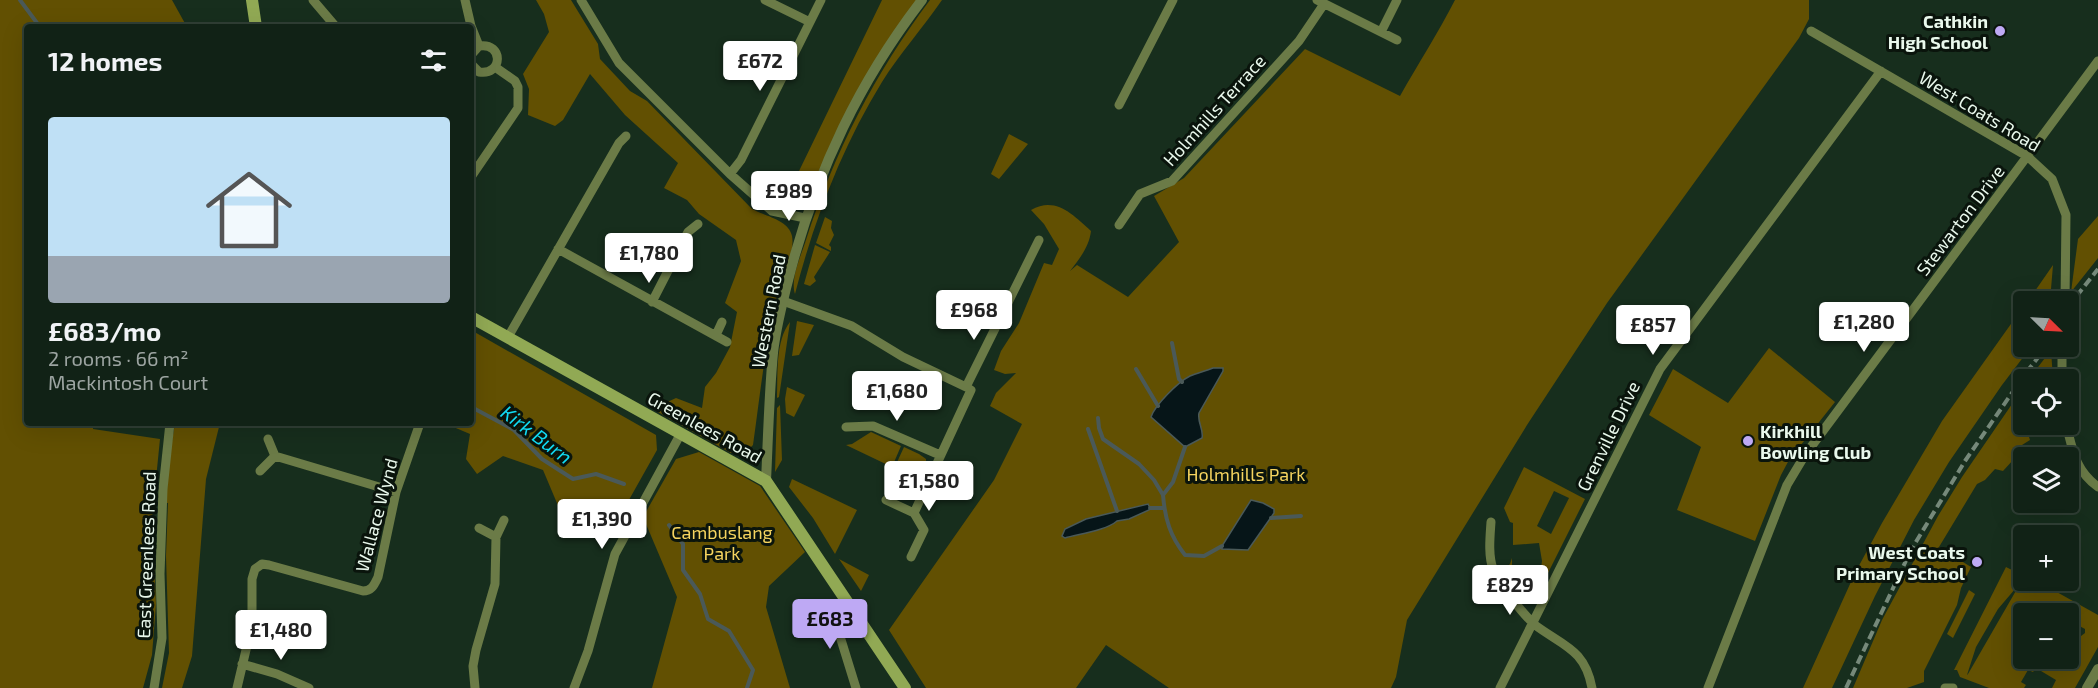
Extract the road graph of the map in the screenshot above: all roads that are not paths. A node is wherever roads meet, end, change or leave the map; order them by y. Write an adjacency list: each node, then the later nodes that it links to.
1 (313, 0): 13 (street)
2 (465, 0): 14 (street)
3 (581, 0): 29 (street)
4 (765, 0): 11 (street)
5 (821, 0): 11 (street)
6 (922, 0): 30 (street, Western Road)
7 (1173, 0): 25 (street)
8 (1397, 0): 16 (street)
9 (255, 1): 12 (main road)
10 (1320, 2): 16 (street); 32 (street, Holmhills Terrace)
11 (810, 22): 29 (street)
12 (256, 24)
13 (333, 24)
14 (471, 24)
15 (1811, 31): 24 (street, West Coats Road)
16 (1381, 32): 18 (street)
17 (474, 34): 19 (street)
18 (1397, 40)
19 (479, 46): 20 (street); 22 (street)
20 (474, 52)
21 (2098, 61): 27 (street, Stewarton Drive)
22 (495, 67): 23 (street); 28 (street)
23 (474, 69)
24 (1881, 71): 27 (street, West Coats Road); 64 (street, Grenville Drive)
25 (1119, 105)
26 (626, 136): 34 (street)
27 (2027, 156): 35 (street, West Coats Road); 76 (street, Stewarton Drive)
28 (474, 173)
29 (730, 174): 30 (street)
30 (805, 218): 36 (street, Western Road)
31 (698, 224): 37 (street)
32 (1119, 225)
33 (1039, 240): 43 (street)
34 (558, 249): 37 (street); 41 (street)
35 (2065, 291)
36 (783, 301): 43 (street); 53 (street, Western Road)
37 (652, 302): 40 (street)
38 (474, 319): 41 (main road, Greenlees Road)
39 (722, 322): 40 (street)
40 (716, 336): 42 (street)
41 (508, 337): 47 (main road, Greenlees Road)
42 (727, 342)
43 (966, 387): 50 (street)
44 (170, 426): 67 (street, East Greenlees Road)
45 (419, 426): 55 (street, Wallace Wynd)
46 (846, 427): 50 (street)
47 (680, 435): 53 (main road, Greenlees Road); 71 (street)
48 (2069, 435): 54 (street)
49 (268, 439): 51 (street)
50 (940, 455): 57 (street)
51 (275, 456): 52 (street); 55 (street)
52 (260, 471)
53 (766, 481): 73 (main road, Greenlees Road)
54 (2098, 487)
55 (396, 492): 65 (street, Wallace Wynd)
56 (886, 500): 57 (street)
57 (914, 513): 62 (street)
58 (504, 520): 61 (street)
59 (1491, 522): 64 (street)
60 (479, 528): 61 (street)
61 (496, 537): 70 (street)
62 (911, 556)
63 (830, 604): 72 (street)
64 (1534, 623): 74 (street, Grenville Drive); 75 (street)
65 (242, 664): 68 (street, Wallace Wynd); 69 (street)
66 (2098, 669): 79 (street)
67 (154, 688)
68 (237, 688)
69 (309, 688)
70 (476, 688)
71 (574, 688)
72 (856, 688)
73 (905, 688)
74 (1500, 688)
75 (1592, 688)
76 (1708, 688)
77 (1946, 688): 78 (street)
78 (1953, 688)
79 (2087, 688)

